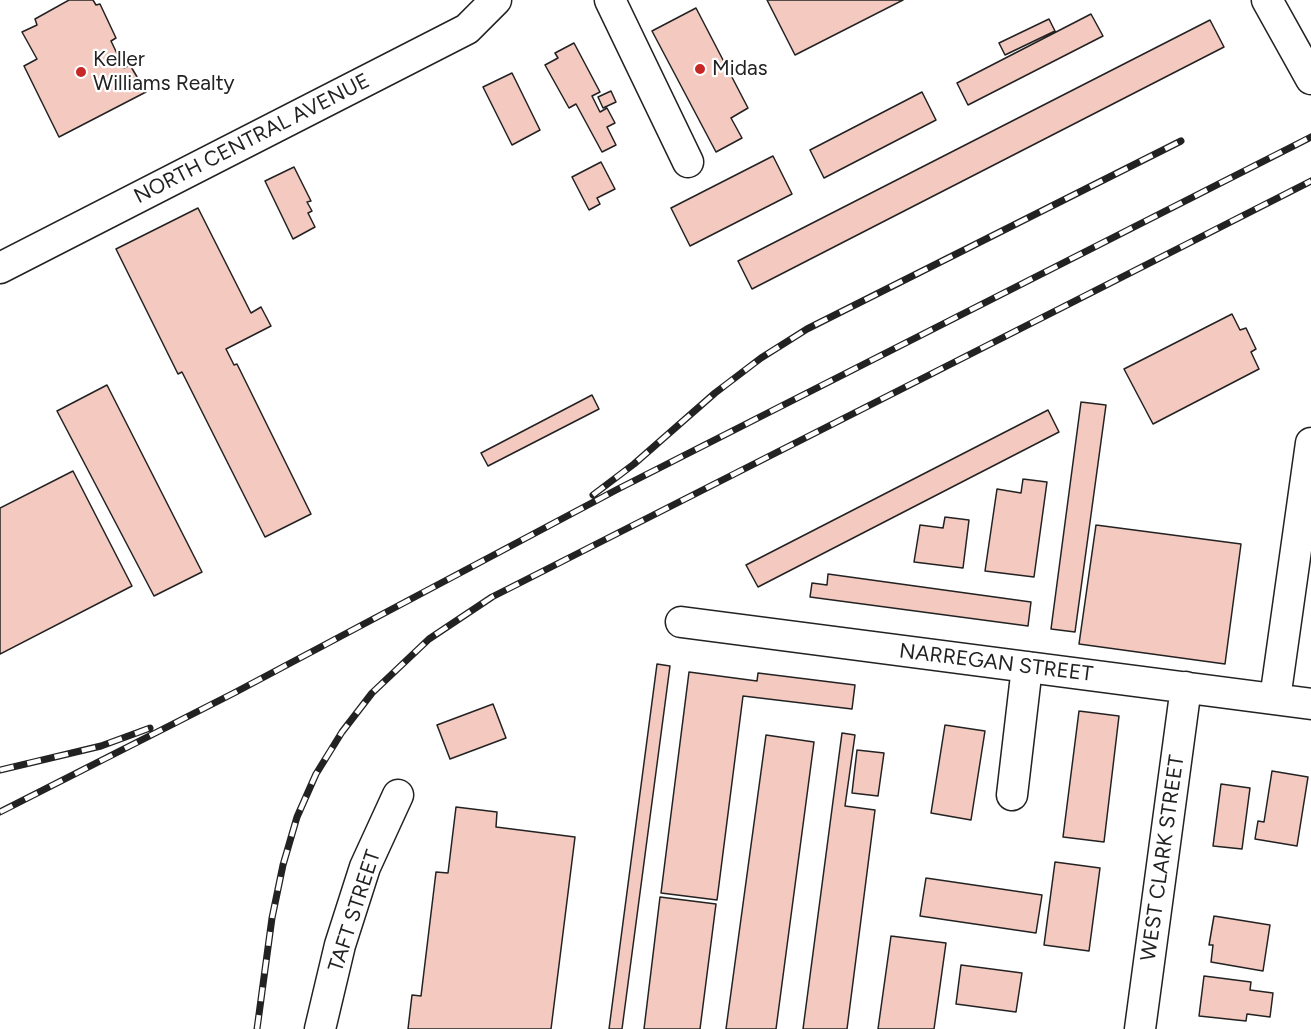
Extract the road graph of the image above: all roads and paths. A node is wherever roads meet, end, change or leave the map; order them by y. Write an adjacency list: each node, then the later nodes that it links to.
1 (496, 0): 6 (street, NORTH CENTRAL AVENUE)
2 (610, 0): 5 (street)
3 (1267, 0): 4 (street)
4 (1311, 79)
5 (688, 162)
6 (0, 268)
7 (1311, 443): 11 (street)
8 (681, 622): 9 (street, NARREGAN STREET)
9 (1027, 667): 10 (street, NARREGAN STREET); 14 (street)
10 (1186, 687): 11 (street, NARREGAN STREET); 16 (street, WEST CLARK STREET)
11 (1275, 699): 12 (street, NARREGAN STREET)
12 (1311, 704)
13 (398, 795): 15 (street, TAFT STREET)
14 (1012, 795)
15 (321, 1029)
16 (1140, 1029)

